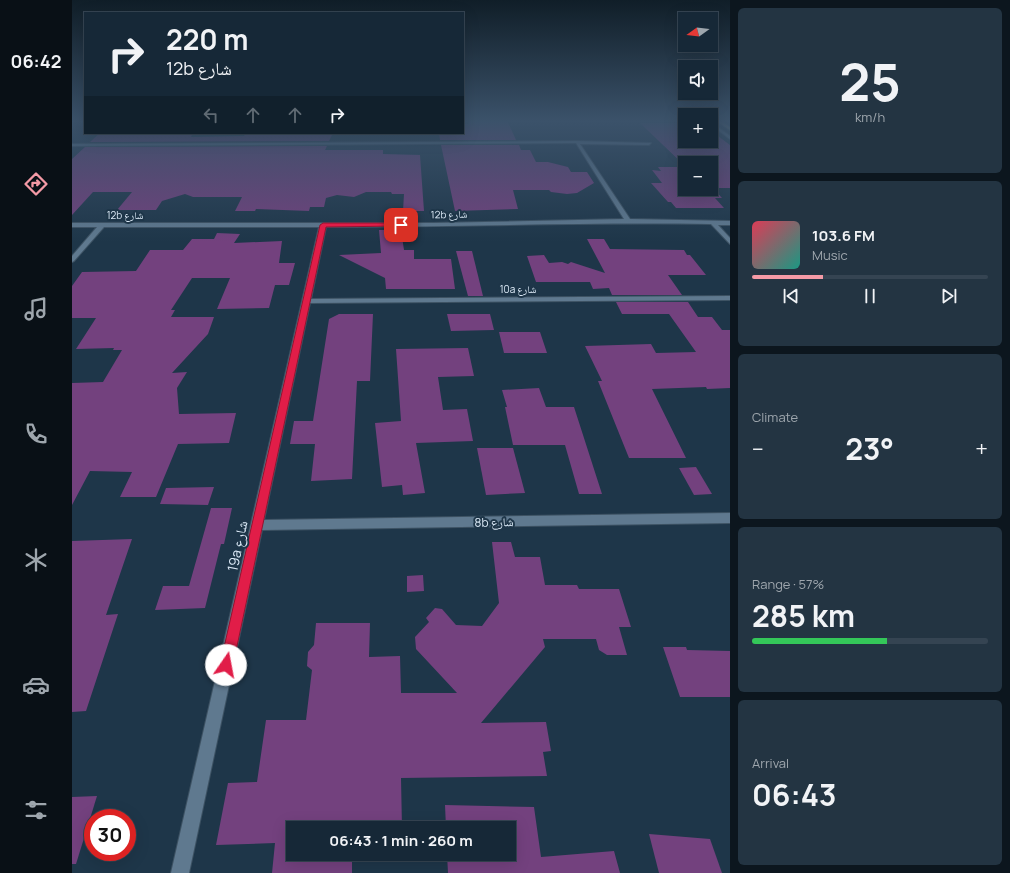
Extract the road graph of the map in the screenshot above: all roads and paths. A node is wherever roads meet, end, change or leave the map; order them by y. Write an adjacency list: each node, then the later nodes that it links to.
1 (589, 161): 2 (street)
2 (628, 221): 3 (street, 12b شارع); 7 (street, 12b شارع)
3 (713, 223): 4 (street, 12b شارع); 8 (street)
4 (730, 223)
5 (72, 225): 6 (street, 12b شارع)
6 (102, 225): 7 (street, 12b شارع); 9 (street)
7 (323, 225): 11 (street, 19a شارع)
8 (730, 242)
9 (72, 259)
10 (730, 298): 11 (street, 10a شارع)
11 (306, 301): 13 (street, 19a شارع)
12 (730, 518): 13 (street, 8b شارع)
13 (257, 525): 14 (street, 19a شارع)
14 (180, 873)

